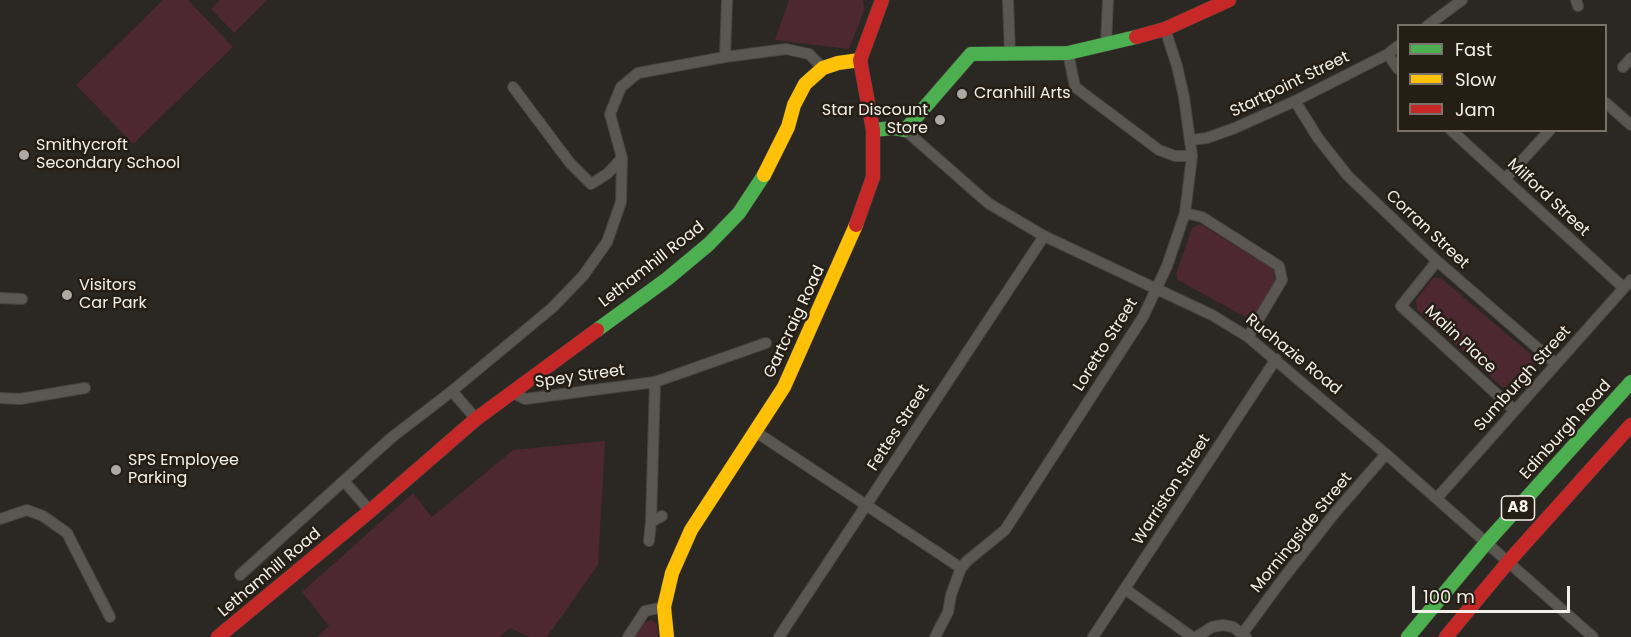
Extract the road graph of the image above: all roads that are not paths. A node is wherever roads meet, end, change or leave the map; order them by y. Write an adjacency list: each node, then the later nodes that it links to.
1 (727, 0): 14 (street)
2 (882, 0): 16 (street)
3 (1008, 0): 12 (street)
4 (1108, 0): 9 (street)
5 (1229, 0): 8 (street)
6 (1462, 0): 7 (street)
7 (1430, 24)
8 (1164, 29): 9 (street); 28 (street, Loretto Street)
9 (1106, 45): 11 (street)
10 (1397, 47): 13 (street, Startpoint Street)
11 (1068, 53): 12 (street); 29 (street)
12 (1010, 54): 25 (street)
13 (1388, 54): 19 (street); 21 (street, Startpoint Street)
14 (725, 57): 18 (street, Lethamhill Road); 30 (street, Lethamhill Road)
15 (1631, 58): 17 (street)
16 (860, 60): 18 (street); 24 (street, Gartcraig Road)
17 (1623, 67)
18 (823, 68): 47 (street, Lethamhill Road)
19 (1397, 68)
20 (513, 87): 30 (street)
21 (1295, 101): 28 (street, Startpoint Street); 34 (street, Corran Street)
22 (1607, 105): 23 (street)
23 (1631, 125)
24 (873, 130): 25 (street); 52 (street, Gartcraig Road)
25 (905, 130): 33 (street, Ruchazie Road)
26 (1453, 132): 31 (street, Milford Street)
27 (1548, 132): 31 (street)
28 (1190, 140): 29 (street, Loretto Street)
29 (1192, 156): 32 (street, Loretto Street)
30 (622, 158): 46 (street, Lethamhill Road)
31 (1505, 179): 35 (street, Milford Street)
32 (1185, 213): 36 (street, Loretto Street); 39 (street)
33 (1044, 236): 36 (street, Ruchazie Road); 56 (street, Fettes Street)
34 (1437, 261): 42 (street, Corran Street); 49 (street, Malin Place)
35 (1627, 284): 42 (street, Sumburgh Street)
36 (1158, 289): 39 (street, Ruchazie Road); 64 (street, Loretto Street)
37 (0, 298): 38 (street)
38 (22, 299)
39 (1248, 337): 41 (street, Ruchazie Road)
40 (766, 343): 43 (street, Spey Street)
41 (1276, 359): 53 (street, Ruchazie Road); 66 (street, Warriston Street)
42 (1556, 364): 49 (street, Sumburgh Street)
43 (654, 382): 47 (street, Spey Street); 60 (street)
44 (1631, 382): 62 (street, Edinburgh Road / A8)
45 (85, 388): 48 (street)
46 (452, 391): 50 (street); 54 (street, Lethamhill Road)
47 (512, 392): 50 (street, Lethamhill Road)
48 (0, 398)
49 (1514, 410): 55 (street, Sumburgh Street)
50 (476, 419): 57 (street, Lethamhill Road)
51 (1631, 426): 63 (street, A8)
52 (756, 432): 56 (street); 67 (street, Gartcraig Road)
53 (1386, 454): 55 (street, Ruchazie Road); 69 (street, Morningside Street)
54 (344, 481): 57 (street); 65 (street, Lethamhill Road)
55 (1437, 498): 62 (street, Ruchazie Road)
56 (867, 505): 64 (street); 73 (street, Fettes Street)
57 (370, 511): 70 (street, Lethamhill Road)
58 (662, 516): 60 (street)
59 (0, 519): 68 (street)
60 (651, 522): 61 (street)
61 (649, 541)
62 (1487, 542): 63 (street, Ruchazie Road); 78 (street, Edinburgh Road / A8)
63 (1509, 561): 79 (street, A8); 80 (street, Ruchazie Road)
64 (961, 568): 74 (street, Loretto Street)
65 (240, 575)
66 (1125, 589): 75 (street, Warriston Street); 76 (street)
67 (664, 612): 71 (street); 72 (street, Gartcraig Road)
68 (110, 617)
69 (1245, 635): 77 (street, Morningside Street)
70 (218, 637)
71 (628, 637)
72 (667, 637)
73 (779, 637)
74 (935, 637)
75 (1093, 637)
76 (1192, 637)
77 (1196, 637)
78 (1408, 637)
79 (1446, 637)
80 (1593, 637)

